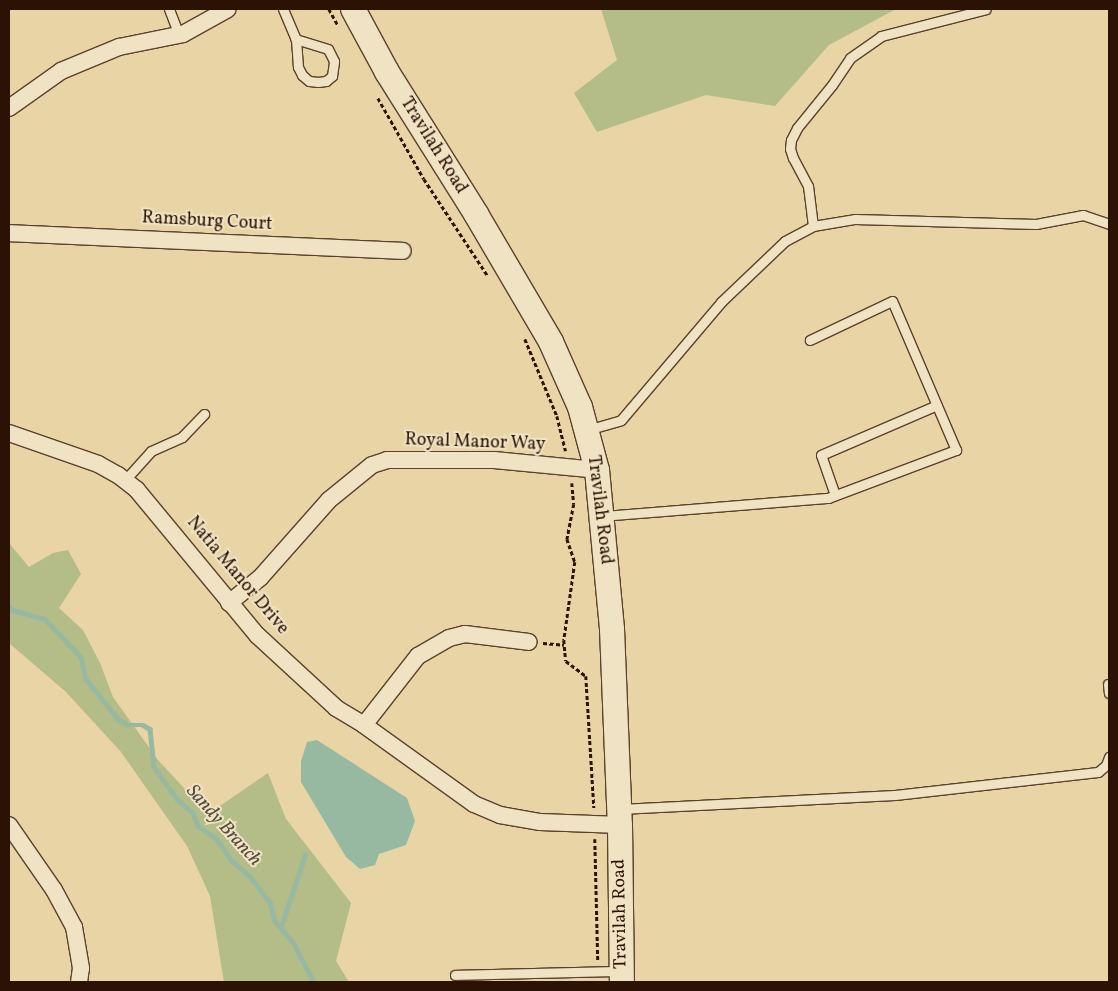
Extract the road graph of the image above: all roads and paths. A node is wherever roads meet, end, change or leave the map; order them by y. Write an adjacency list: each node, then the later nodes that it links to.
1 (169, 9): 7 (lane)
2 (228, 9): 7 (street)
3 (283, 9): 8 (lane)
4 (329, 9): 6 (path)
5 (986, 9): 12 (lane)
6 (346, 18): 20 (main road, Travilah Road)
7 (179, 34): 10 (street)
8 (296, 39): 8 (lane)
9 (376, 94): 15 (path)
10 (9, 108)
11 (1109, 224): 12 (lane)
12 (813, 226): 20 (lane)
13 (9, 232): 14 (street, Ramsburg Court)
14 (403, 252)
15 (492, 281)
16 (525, 338): 22 (path)
17 (810, 340): 18 (lane)
18 (936, 405): 25 (lane); 25 (lane)
19 (204, 414): 24 (lane)
20 (587, 430): 23 (main road, Travilah Road)
21 (9, 433): 24 (street, Natia Manor Drive)
22 (570, 468): 23 (street, Royal Manor Way); 27 (street, Royal Manor Way); 29 (path)
23 (597, 470): 26 (main road, Travilah Road)
24 (125, 480): 27 (street, Natia Manor Drive)
25 (835, 495): 26 (lane)
26 (602, 516): 32 (main road, Travilah Road)
27 (229, 603): 30 (street, Natia Manor Drive)
28 (529, 642): 29 (path); 30 (street)
29 (564, 645): 33 (path)
30 (364, 725): 33 (street, Natia Manor Drive)
31 (1109, 756): 32 (lane)
32 (620, 817): 33 (street, Natia Manor Drive); 37 (main road, Travilah Road)
33 (594, 824): 35 (path)
34 (9, 825): 38 (street)
35 (598, 972): 36 (lane); 37 (lane)
36 (455, 975)
37 (622, 977)
38 (79, 982)

